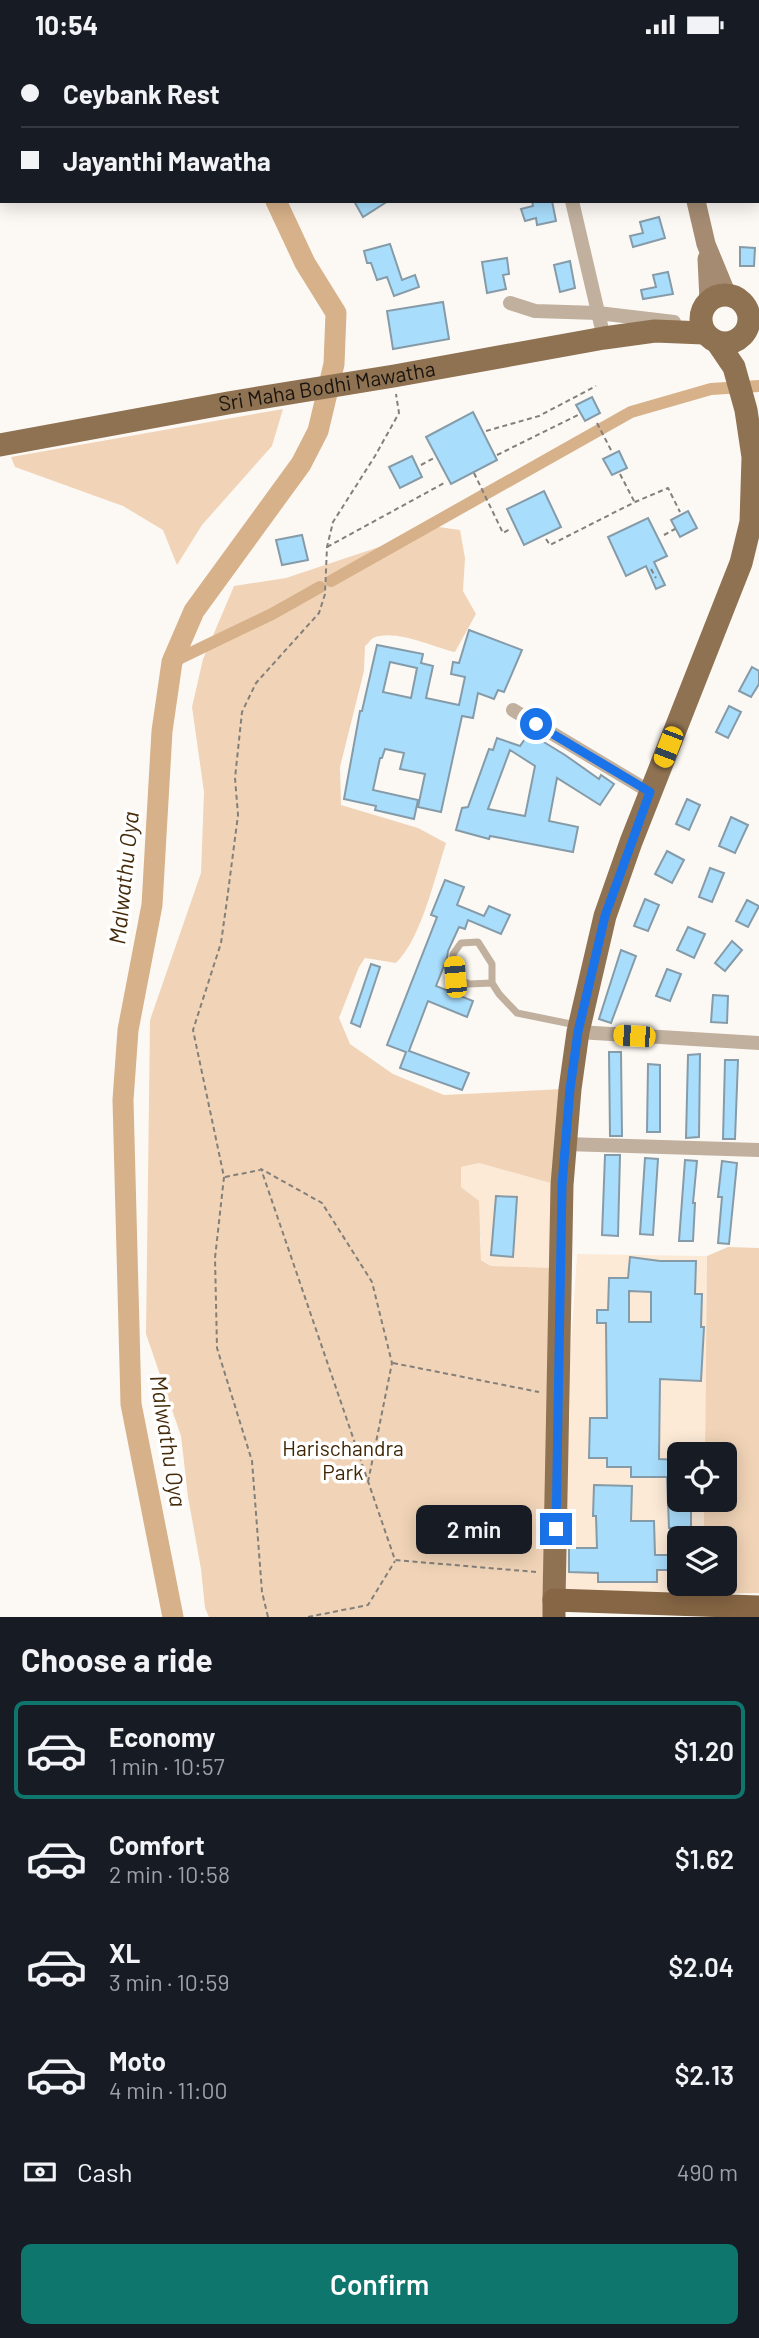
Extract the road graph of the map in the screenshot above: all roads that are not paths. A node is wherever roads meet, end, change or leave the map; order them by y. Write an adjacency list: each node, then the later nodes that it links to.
1 (572, 203): 5 (street)
2 (696, 203): 4 (main road)
3 (510, 303): 5 (street)
4 (722, 312): 6 (main road, Sri Maha Bodhi Mawatha); 7 (main road); 7 (main road, Sri Maha Bodhi Mawatha); 9 (main road)
5 (598, 313): 6 (street); 8 (street)
6 (664, 326): 8 (main road, Sri Maha Bodhi Mawatha)
7 (750, 326): 9 (main road)
8 (604, 338): 10 (main road, Sri Maha Bodhi Mawatha)
9 (734, 367): 12 (main road)
10 (0, 445)
11 (513, 710): 12 (street)
12 (650, 792): 14 (main road)
13 (492, 983): 13 (lane); 14 (lane)
14 (579, 1029): 15 (street); 16 (main road)
15 (759, 1043)
16 (565, 1144): 17 (street); 19 (main road)
17 (759, 1150)
18 (759, 1607): 20 (highway)
19 (554, 1609): 20 (highway)
20 (670, 1610)

